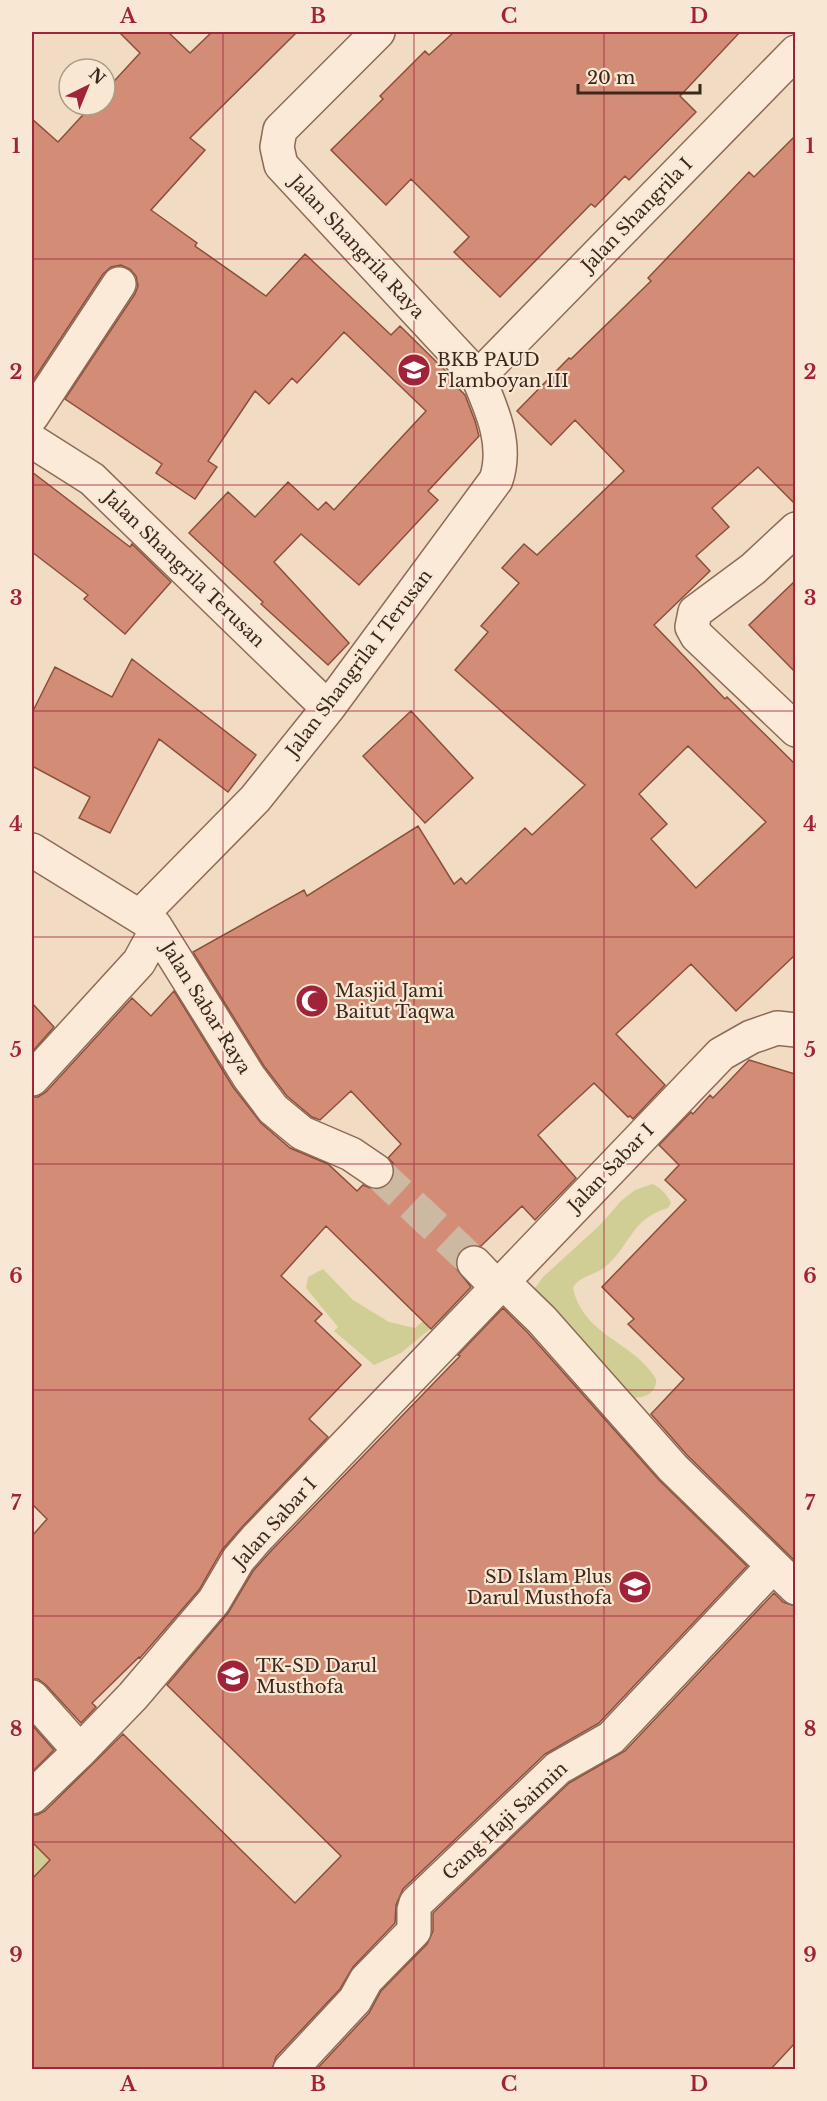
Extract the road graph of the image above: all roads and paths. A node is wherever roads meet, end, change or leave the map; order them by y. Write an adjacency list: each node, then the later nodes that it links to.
1 (378, 32): 4 (street, Jalan Shangrila Raya)
2 (795, 52): 4 (street, Jalan Shangrila I)
3 (119, 284): 5 (street)
4 (478, 377): 8 (street, Jalan Shangrila I Terusan)
5 (32, 416)
6 (32, 441): 8 (street, Jalan Shangrila Terusan)
7 (795, 529): 9 (street)
8 (328, 708): 11 (street, Jalan Shangrila I Terusan)
9 (795, 730)
10 (32, 850): 11 (street, Jalan Sabar Raya)
11 (148, 921): 13 (street); 14 (street, Jalan Sabar Raya)
12 (795, 1030): 16 (street, Jalan Sabar I)
13 (32, 1079)
14 (376, 1171)
15 (474, 1263): 16 (street)
16 (500, 1284): 17 (street); 19 (street, Jalan Sabar I)
17 (784, 1577): 21 (street, Gang Haji Saimin)
18 (32, 1697): 19 (street)
19 (80, 1751): 20 (street, Jalan Sabar I)
20 (32, 1797)
21 (290, 2070)

